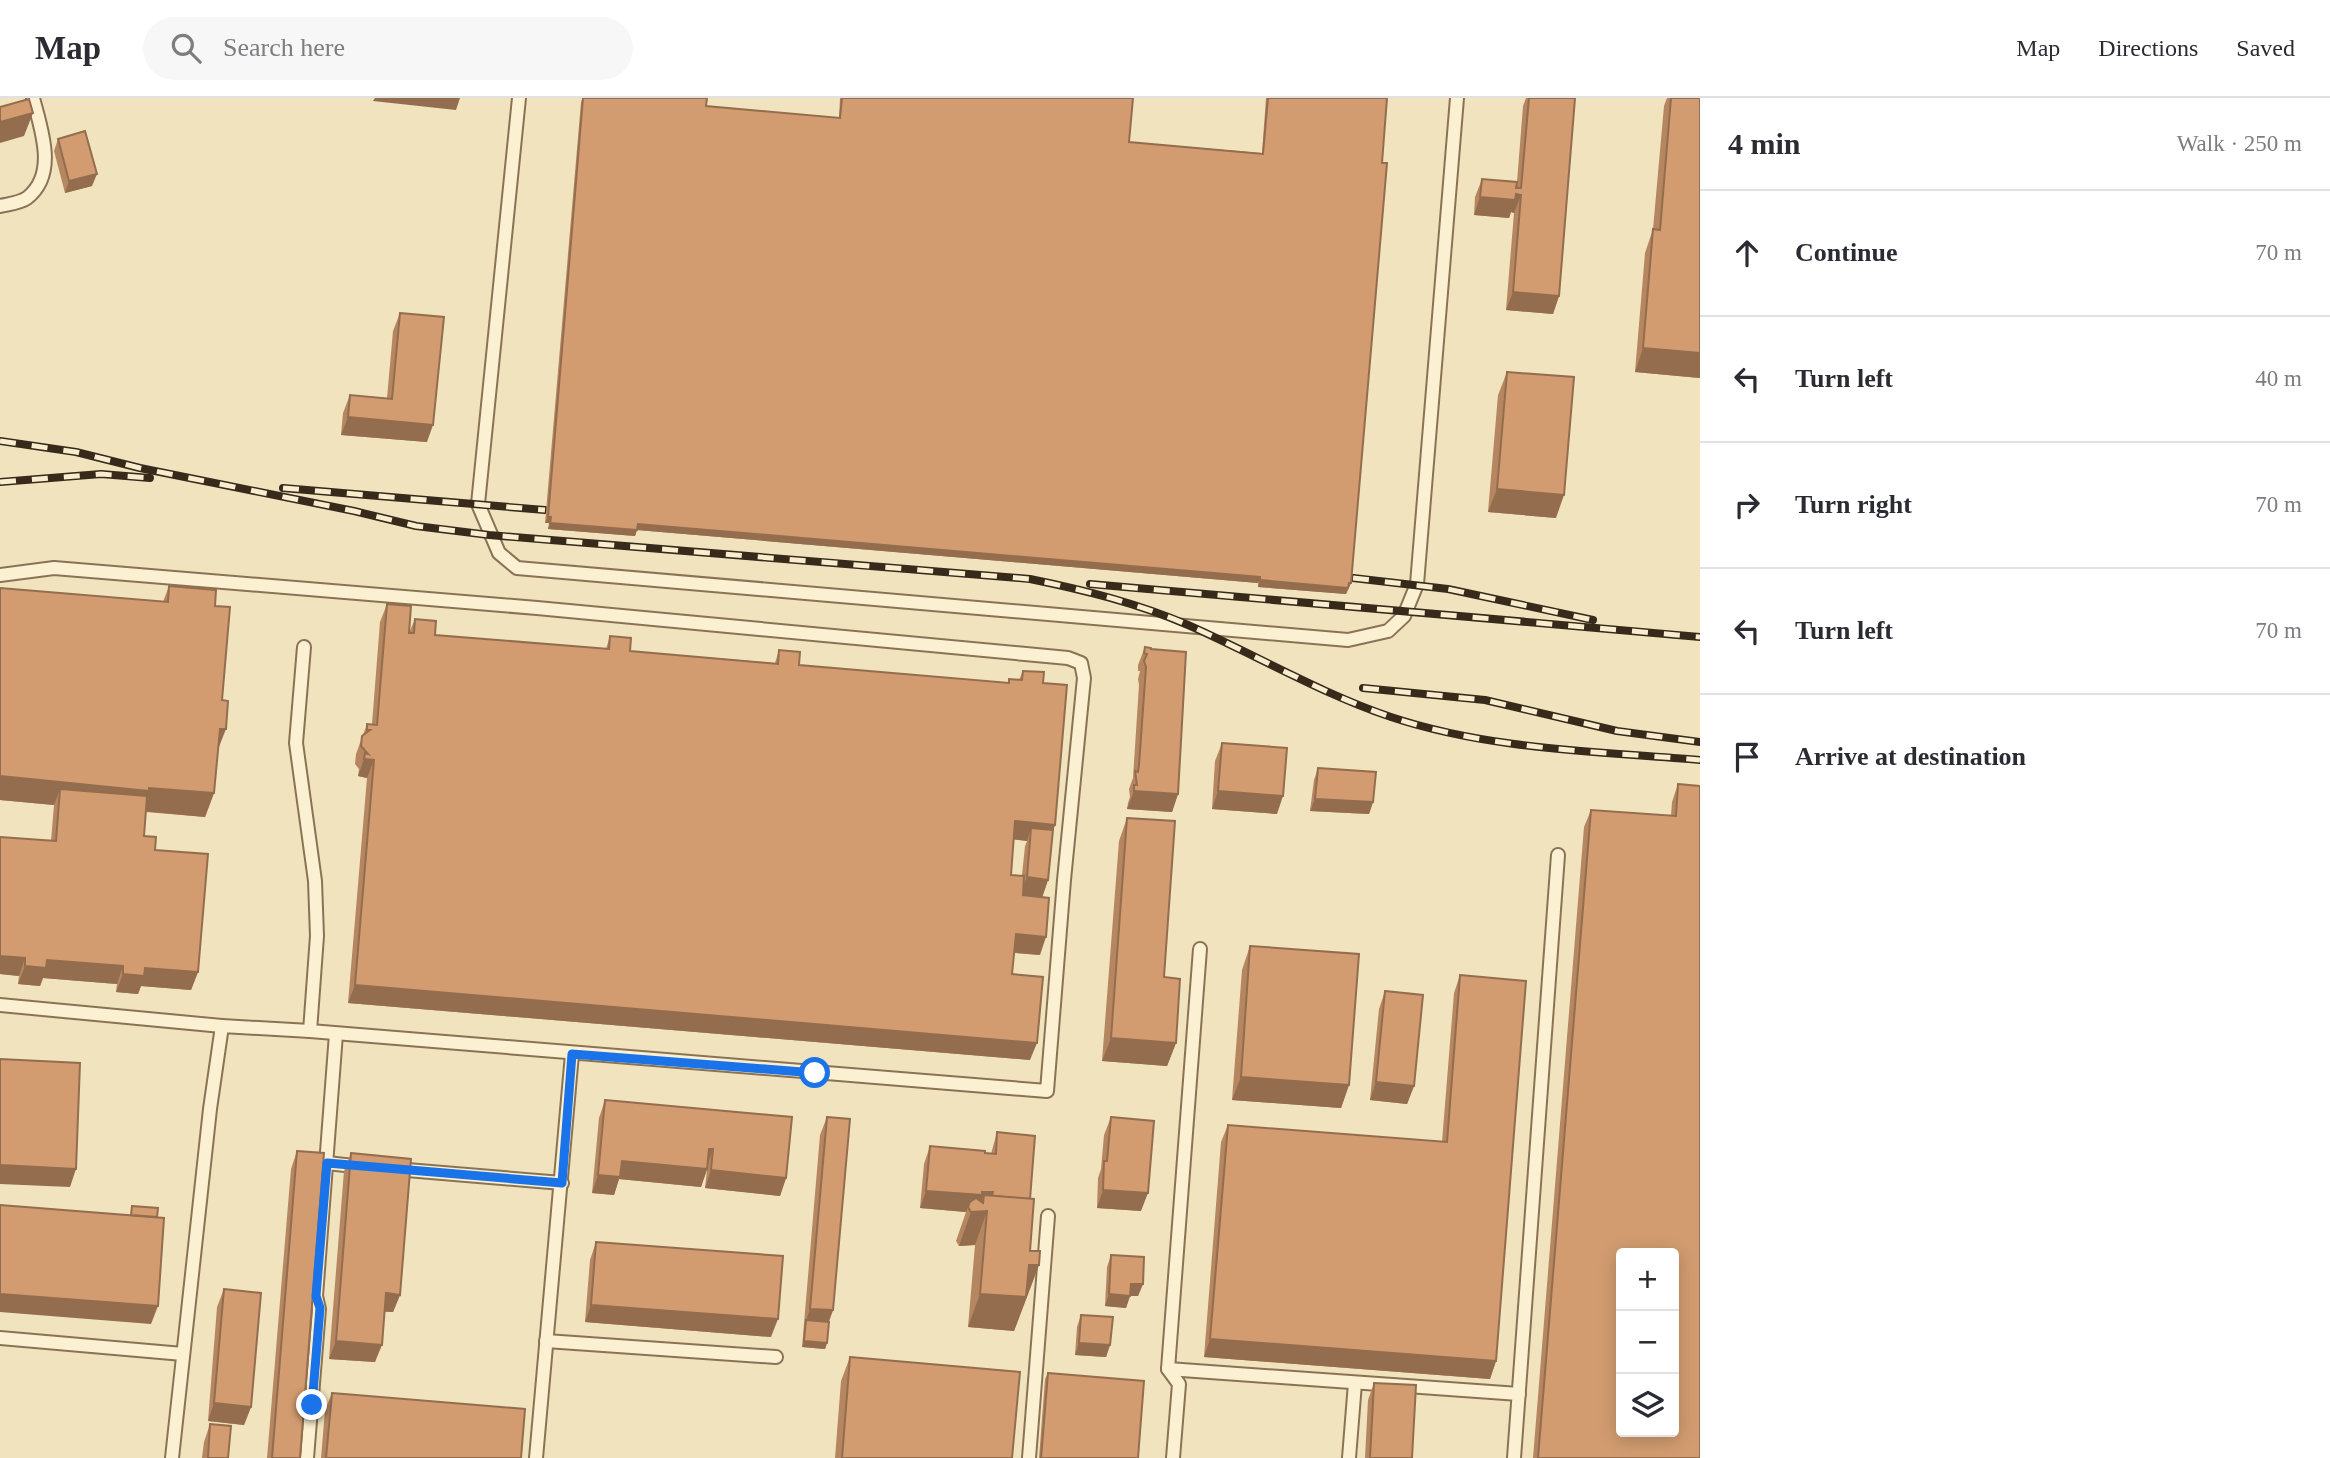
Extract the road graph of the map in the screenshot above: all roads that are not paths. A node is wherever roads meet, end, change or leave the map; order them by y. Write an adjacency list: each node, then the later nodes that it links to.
1 (33, 98): 4 (lane)
2 (519, 98): 3 (lane)
3 (1457, 98)
4 (0, 206)
5 (0, 575): 13 (lane)
6 (303, 647): 11 (lane)
7 (1558, 855): 23 (lane)
8 (1200, 949): 21 (lane)
9 (0, 1005): 10 (lane)
10 (222, 1026): 11 (lane); 19 (lane)
11 (310, 1031): 12 (lane)
12 (336, 1034): 13 (lane); 14 (lane)
13 (572, 1054): 15 (lane)
14 (327, 1163): 15 (lane); 27 (lane)
15 (562, 1183): 18 (lane)
16 (1048, 1216): 29 (lane)
17 (0, 1338): 19 (lane)
18 (546, 1341): 20 (lane); 25 (lane)
19 (183, 1354): 26 (lane)
20 (776, 1357)
21 (1168, 1369): 22 (lane); 30 (lane)
22 (1355, 1383): 23 (lane); 31 (lane)
23 (1519, 1394): 32 (lane)
24 (524, 1418): 25 (lane)
25 (540, 1419): 28 (lane)
26 (172, 1458)
27 (307, 1458)
28 (537, 1458)
29 (1029, 1458)
30 (1173, 1458)
31 (1349, 1458)
32 (1514, 1458)

